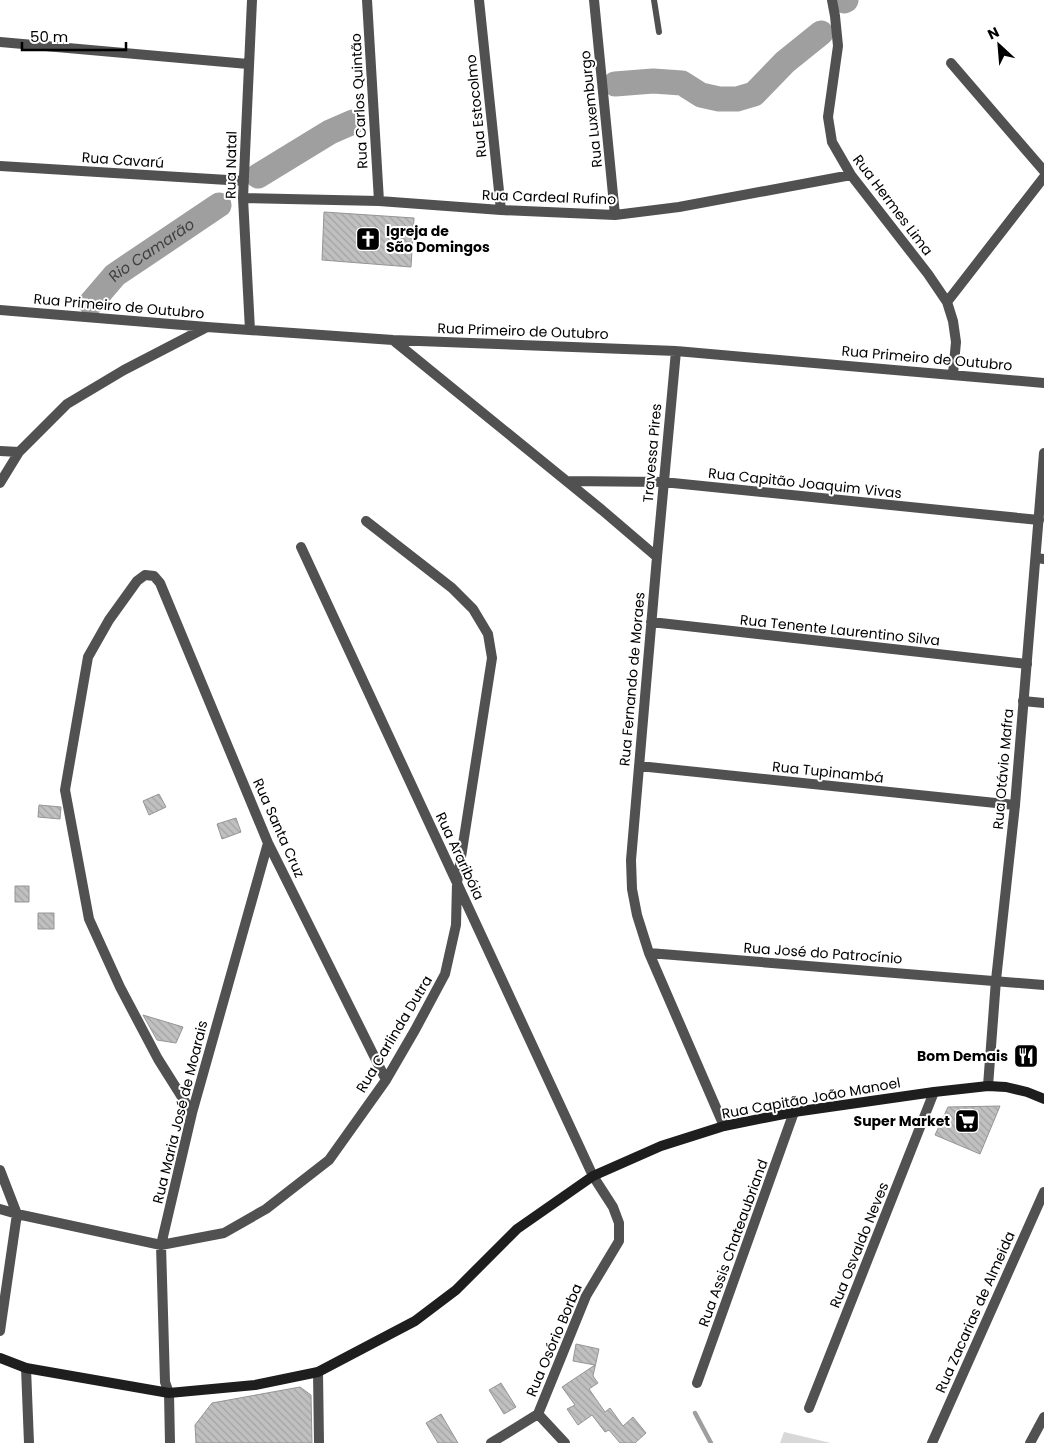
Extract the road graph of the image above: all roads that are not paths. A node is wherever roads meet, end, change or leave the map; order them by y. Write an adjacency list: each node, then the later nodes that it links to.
1 (252, 0): 10 (street, Rua Natal)
2 (367, 0): 17 (street, Rua Carlos Quintão)
3 (479, 0): 18 (street, Rua Estocolmo)
4 (594, 0): 19 (street, Rua Luxemburgo)
5 (654, 0): 7 (lane)
6 (832, 0): 13 (street, Rua Hermes Lima)
7 (659, 32)
8 (0, 42): 10 (street)
9 (951, 63): 12 (street)
10 (248, 64): 15 (street, Rua Natal)
11 (0, 166): 15 (street, Rua Cavarú)
12 (1044, 171)
13 (851, 175): 19 (street, Rua Cardeal Rufino); 20 (street, Rua Hermes Lima)
14 (1044, 177): 20 (street)
15 (244, 181): 16 (street, Rua Natal)
16 (243, 198): 17 (street, Rua Cardeal Rufino); 23 (street, Rua Natal)
17 (379, 201): 18 (street, Rua Cardeal Rufino)
18 (501, 210): 19 (street, Rua Cardeal Rufino)
19 (615, 215)
20 (947, 302): 26 (street, Rua Hermes Lima)
21 (0, 310): 22 (street, Rua Primeiro de Outubro)
22 (207, 328): 23 (street, Rua Primeiro de Outubro); 29 (street)
23 (250, 330): 24 (street, Rua Primeiro de Outubro)
24 (393, 340): 25 (street, Rua Primeiro de Outubro); 31 (street)
25 (676, 352): 26 (street, Rua Primeiro de Outubro); 32 (street, Travessa Pires)
26 (953, 374): 27 (street, Rua Primeiro de Outubro)
27 (1044, 382)
28 (0, 451): 29 (street)
29 (19, 452): 33 (street)
30 (1044, 453): 34 (street, Rua Otávio Mafra)
31 (567, 482): 32 (street, Rua Capitão Joaquim Vivas); 37 (street)
32 (663, 482): 34 (street, Rua Capitão Joaquim Vivas); 37 (street, Travessa Pires)
33 (0, 483)
34 (1039, 520): 38 (street, Rua Otávio Mafra)
35 (366, 522): 46 (street, Rua Carlinda Dutra)
36 (301, 547): 46 (street, Rua Araribóia)
37 (656, 557): 39 (street, Rua Fernando de Moraes)
38 (1040, 558): 40 (street, Rua Otávio Mafra)
39 (651, 622): 40 (street, Rua Tenente Laurentino Silva); 43 (street, Rua Fernando de Moraes)
40 (1027, 664): 41 (street, Rua Otávio Mafra)
41 (1023, 701): 42 (street); 44 (street, Rua Otávio Mafra)
42 (1044, 703)
43 (639, 766): 44 (street, Rua Tupinambá); 47 (street, Rua Fernando de Moraes)
44 (1015, 805): 48 (street, Rua Otávio Mafra)
45 (268, 843): 50 (street, Rua Santa Cruz); 54 (street, Rua Maria José de Moarais); 54 (street, Rua Santa Cruz)
46 (457, 883): 50 (street, Rua Carlinda Dutra); 58 (street, Rua Araribóia)
47 (649, 953): 48 (street, Rua José do Patrocínio); 56 (street, Rua Fernando de Moraes)
48 (996, 980): 49 (street, Rua José do Patrocínio); 51 (street, Rua Otávio Mafra)
49 (1044, 985)
50 (386, 1080): 62 (street, Rua Carlinda Dutra)
51 (988, 1086): 52 (main road, Rua Capitão João Manoel); 53 (main road, Rua Capitão João Manoel)
52 (934, 1092): 55 (main road, Rua Capitão João Manoel); 69 (street, Rua Osvaldo Neves)
53 (1044, 1099)
54 (192, 1112): 62 (street, Rua Maria José de Moarais)
55 (794, 1112): 56 (main road, Rua Capitão João Manoel); 67 (street, Rua Assis Chateaubriand)
56 (724, 1126): 58 (main road, Rua Capitão João Manoel)
57 (0, 1170): 61 (street)
58 (593, 1176): 66 (main road, Rua Capitão João Manoel); 70 (street, Rua Osório Borba)
59 (1044, 1192): 77 (street, Rua Zacarias de Almeida)
60 (0, 1208): 61 (street, Rua Carlinda Dutra)
61 (16, 1214): 62 (street, Rua Carlinda Dutra); 63 (street)
62 (161, 1245): 68 (street, Rua Maria José de Moarais)
63 (0, 1331)
64 (0, 1358): 65 (main road, Rua Capitão João Manoel)
65 (26, 1368): 68 (main road, Rua Capitão João Manoel); 72 (street)
66 (318, 1372): 68 (main road, Rua Capitão João Manoel); 74 (street)
67 (697, 1383)
68 (169, 1393): 73 (street, Rua Maria José de Moarais)
69 (809, 1408)
70 (538, 1414): 75 (street, Rua Osório Borba); 76 (street)
71 (1044, 1416): 78 (street)
72 (29, 1443)
73 (170, 1443)
74 (319, 1443)
75 (492, 1443)
76 (565, 1443)
77 (932, 1443)
78 (1030, 1443)

